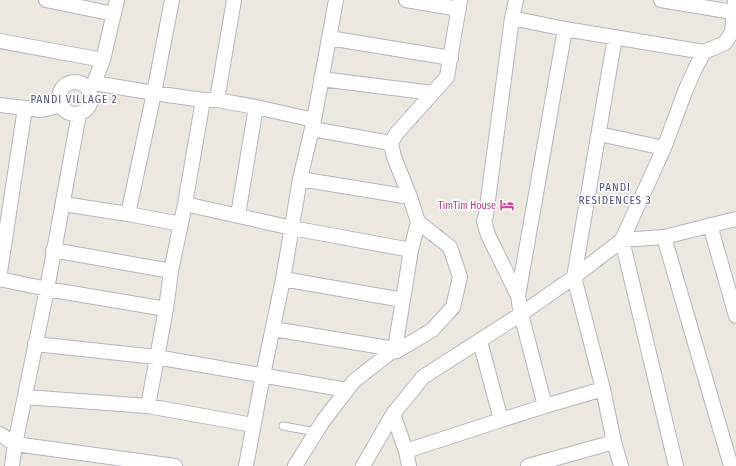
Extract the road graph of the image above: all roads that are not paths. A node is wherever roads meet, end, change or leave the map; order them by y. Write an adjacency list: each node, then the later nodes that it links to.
1 (46, 0): 10 (street)
2 (172, 0): 21 (street)
3 (234, 0): 23 (street)
4 (336, 0): 14 (street)
5 (406, 0): 8 (street)
6 (516, 0): 11 (street)
7 (661, 0): 9 (street)
8 (460, 4): 17 (street)
9 (734, 6): 16 (street)
10 (116, 7): 18 (street)
11 (512, 18): 12 (street); 54 (street)
12 (565, 29): 13 (street); 54 (street)
13 (615, 37): 16 (street); 30 (street)
14 (329, 38): 17 (street); 19 (street)
15 (0, 41): 18 (street)
16 (704, 52): 32 (street)
17 (451, 58): 22 (street)
18 (103, 60): 20 (street)
19 (321, 78): 22 (street); 29 (street)
20 (91, 85): 21 (street); 24 (street); 28 (street)
21 (154, 93): 23 (street); 37 (street)
22 (434, 93): 31 (street)
23 (210, 100): 26 (street); 36 (street)
24 (59, 104): 27 (street); 28 (street)
25 (0, 105): 27 (street)
26 (256, 107): 29 (street); 38 (street)
27 (25, 108): 49 (street)
28 (79, 114): 35 (street)
29 (313, 124): 31 (street); 33 (street)
30 (599, 134): 32 (street); 50 (street)
31 (391, 143): 34 (street)
32 (664, 148): 45 (street)
33 (300, 179): 34 (street); 43 (street)
34 (410, 197): 40 (street)
35 (63, 204): 37 (street); 46 (street)
36 (185, 204): 38 (street); 41 (street)
37 (128, 214): 41 (street)
38 (238, 216): 43 (street)
39 (736, 219): 42 (street)
40 (418, 222): 47 (street); 62 (street)
41 (180, 224): 48 (street)
42 (710, 225): 44 (street); 58 (street)
43 (292, 228): 47 (street); 52 (street)
44 (664, 237): 45 (street); 88 (street)
45 (622, 240): 50 (street); 87 (street)
46 (53, 250): 48 (street); 53 (street)
47 (411, 250): 55 (street)
48 (171, 271): 56 (street)
49 (0, 272)
50 (574, 277): 57 (street); 65 (street)
51 (0, 279): 53 (street)
52 (283, 279): 55 (street); 59 (street)
53 (47, 289): 56 (street); 61 (street)
54 (518, 296): 57 (street)
55 (403, 300): 62 (street)
56 (166, 310): 63 (street)
57 (521, 314): 60 (street); 69 (street)
58 (736, 316)
59 (273, 329): 62 (street); 64 (street)
60 (480, 341): 70 (street); 71 (street)
61 (35, 344): 63 (street); 67 (street)
62 (393, 351): 66 (street)
63 (156, 357): 64 (street); 68 (street)
64 (263, 375): 66 (street); 72 (street)
65 (603, 389): 69 (street); 76 (street)
66 (347, 390): 74 (street)
67 (25, 397): 68 (street); 77 (street)
68 (148, 406): 72 (street)
69 (545, 406): 71 (street)
70 (393, 414): 78 (street); 83 (street)
71 (501, 420): 78 (street)
72 (254, 425): 81 (street)
73 (283, 426): 74 (lane)
74 (316, 432): 82 (street)
75 (0, 434): 77 (street)
76 (614, 442): 85 (street); 86 (street)
77 (16, 444): 79 (street); 80 (street)
78 (406, 451): 84 (street)
79 (12, 466)
80 (175, 466)
81 (246, 466)
82 (294, 466)
83 (363, 466)
84 (409, 466)
85 (528, 466)
86 (621, 466)
87 (676, 466)
88 (731, 466)

